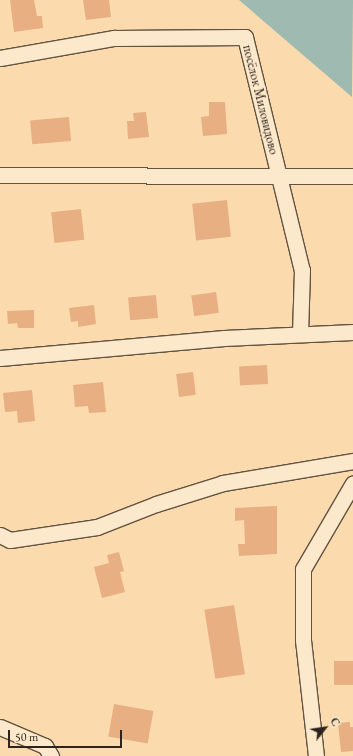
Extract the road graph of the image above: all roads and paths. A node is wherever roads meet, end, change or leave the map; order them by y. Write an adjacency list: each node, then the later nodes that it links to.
1 (0, 58): 3 (street, посёлок Миловидово)
2 (0, 175): 3 (street)
3 (279, 175): 4 (street); 6 (street, посёлок Миловидово)
4 (353, 176)
5 (353, 332): 6 (street)
6 (300, 334): 7 (street)
7 (0, 358)
8 (353, 461): 10 (street)
9 (353, 483): 13 (street)
10 (0, 535)
11 (0, 727): 12 (street)
12 (44, 753)
13 (316, 756)

